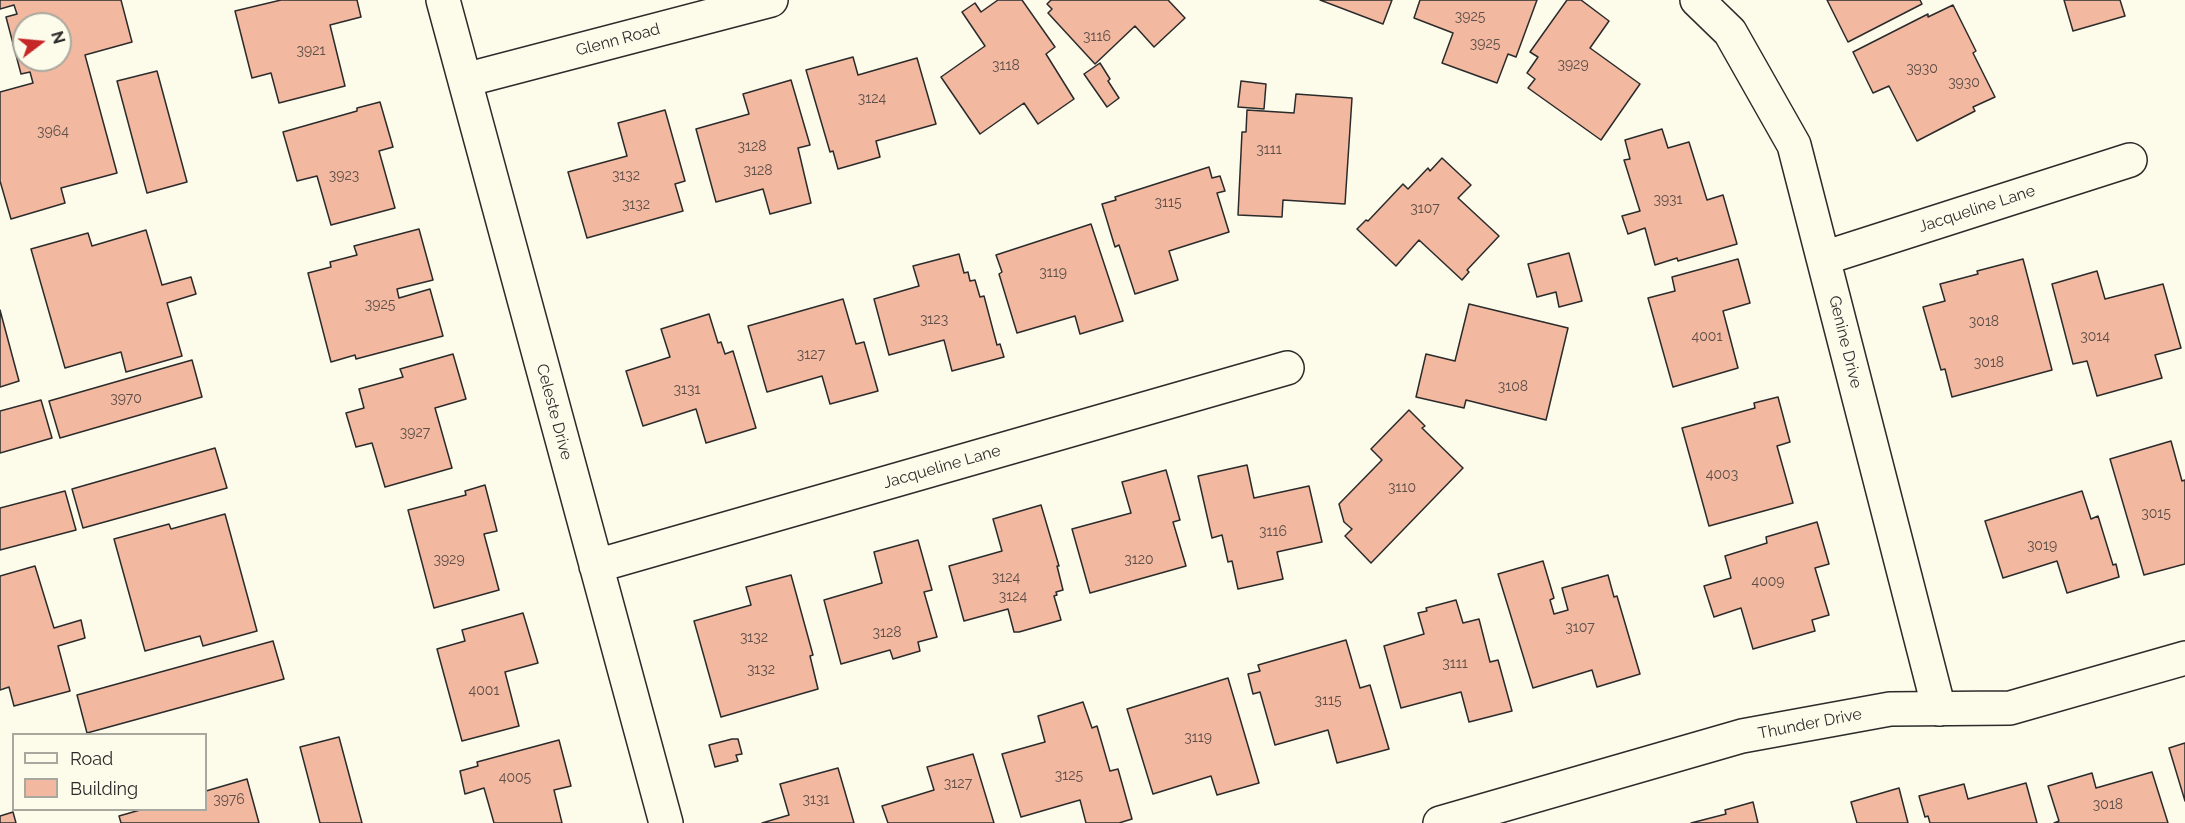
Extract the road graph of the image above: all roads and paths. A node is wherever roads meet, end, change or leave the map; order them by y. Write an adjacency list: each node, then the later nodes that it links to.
1 (443, 0): 4 (street, Celeste Drive)
2 (771, 0): 4 (street, Glenn Road)
3 (1697, 0): 6 (street, Genine Drive)
4 (465, 80): 8 (street, Celeste Drive)
5 (2130, 160): 6 (street, Jacqueline Lane)
6 (1824, 258): 10 (street, Genine Drive)
7 (1287, 368): 8 (street, Jacqueline Lane)
8 (596, 566): 12 (street, Celeste Drive)
9 (2185, 658): 10 (street, Thunder Drive)
10 (1939, 709): 11 (street, Thunder Drive)
11 (1507, 814): 13 (street, Thunder Drive)
12 (666, 823)
13 (1440, 823)

